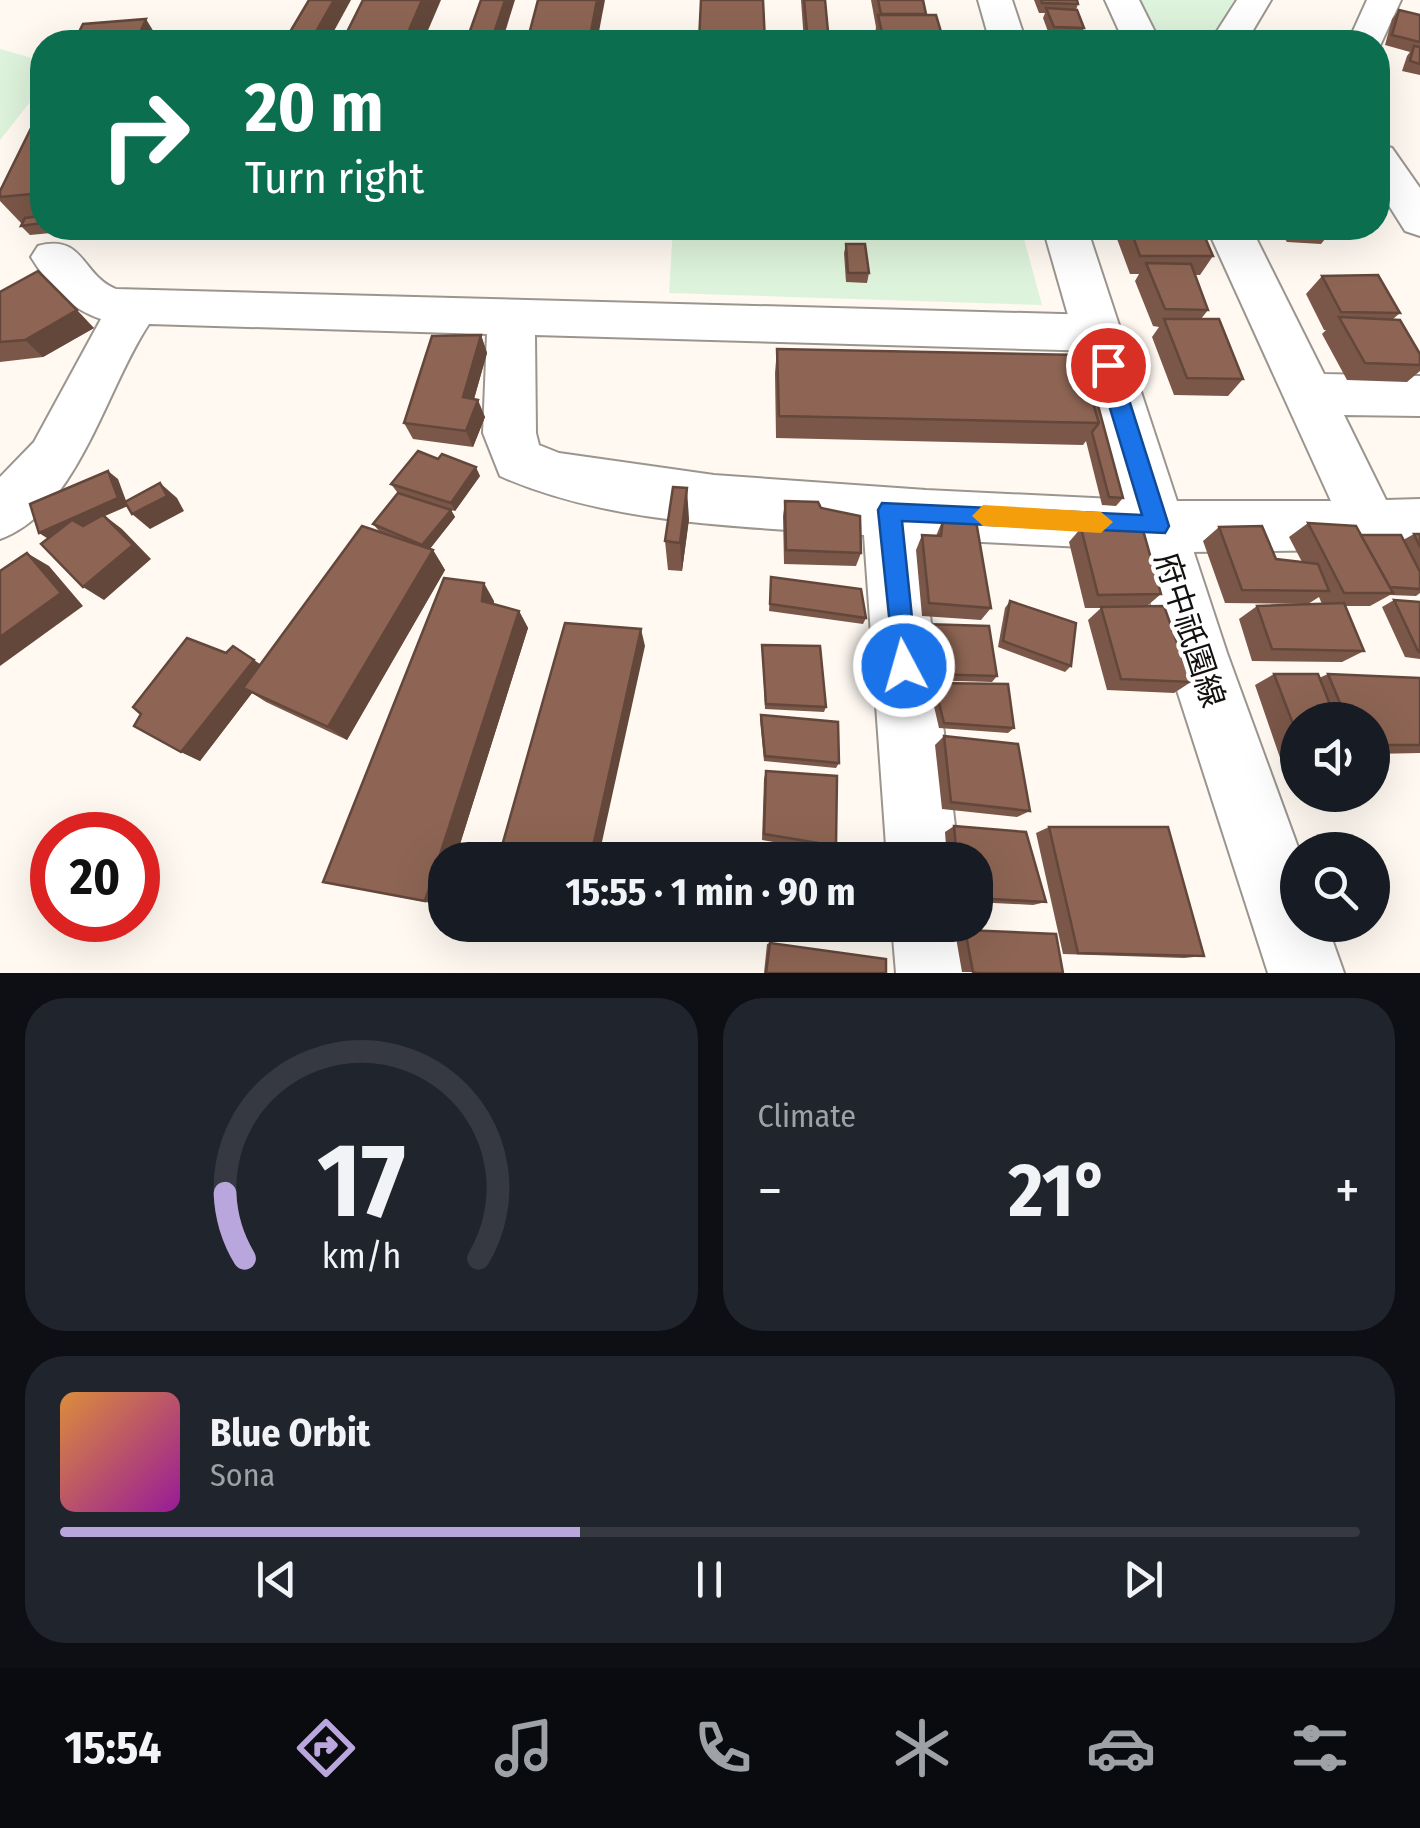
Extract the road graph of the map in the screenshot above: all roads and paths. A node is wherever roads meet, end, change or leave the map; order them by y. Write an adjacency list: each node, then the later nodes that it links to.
1 (995, 0): 5 (street)
2 (1122, 0): 6 (street)
3 (1254, 0): 7 (street)
4 (1384, 0): 8 (street)
5 (1004, 30)
6 (1136, 30)
7 (1235, 30)
8 (1371, 30)
9 (1390, 176): 10 (street)
10 (1420, 221)
11 (1069, 240): 16 (street, 府中祇園線)
12 (1235, 240): 17 (street)
13 (54, 257): 14 (street)
14 (136, 306): 15 (street); 20 (street)
15 (512, 318): 16 (street); 19 (street)
16 (1098, 333): 22 (street, 府中祇園線)
17 (1308, 394): 18 (street); 21 (street)
18 (1420, 396)
19 (890, 510): 22 (street); 23 (street)
20 (0, 515)
21 (1395, 524): 22 (street)
22 (1157, 526): 26 (street, 府中祇園線)
23 (921, 842)
24 (931, 942): 25 (street)
25 (934, 973)
26 (1306, 973)

